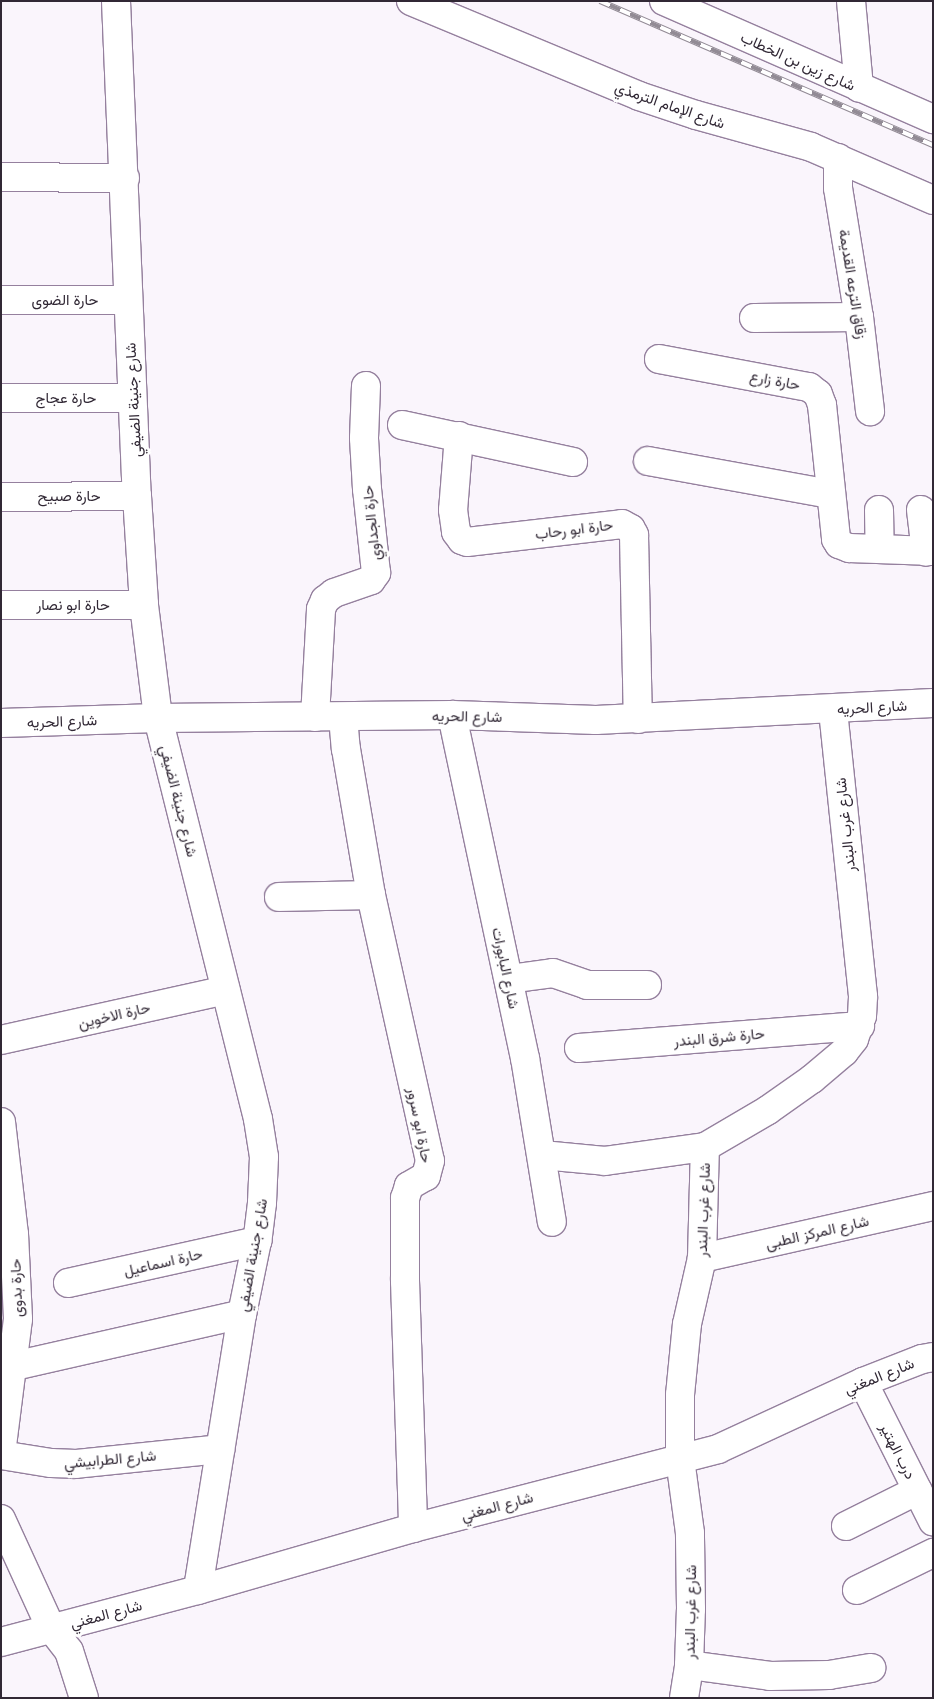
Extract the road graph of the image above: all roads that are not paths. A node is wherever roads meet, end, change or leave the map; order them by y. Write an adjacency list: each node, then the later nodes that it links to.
1 (116, 1): 9 (street, شارع جنينة الضيفي)
2 (411, 1): 7 (street, شارع الإمام الترمذي)
3 (664, 1): 5 (street, شارع زين بن الخطاب)
4 (851, 1): 5 (street)
5 (859, 88): 6 (street, شارع زين بن الخطاب)
6 (933, 119)
7 (838, 158): 10 (street, شارع الإمام الترمذي); 13 (street, زقاق الترعه القديمة)
8 (1, 177): 9 (street)
9 (125, 178): 12 (street, شارع جنينة الضيفي)
10 (933, 200)
11 (1, 300): 12 (street, حارة الضوى)
12 (128, 300): 18 (street, شارع جنينة الضيفي)
13 (859, 317): 14 (street); 19 (street, زقاق الترعه القديمة)
14 (754, 318)
15 (659, 359): 24 (street, حارة زارع)
16 (366, 386): 36 (street, حارة الجداوي)
17 (1, 398): 18 (street, حارة عجاج)
18 (132, 398): 25 (street, شارع جنينة الضيفي)
19 (870, 411)
20 (402, 425): 21 (street)
21 (459, 436): 23 (street); 39 (street, حارة ابو رحاب)
22 (648, 461): 24 (street)
23 (573, 462)
24 (830, 494): 29 (street, حارة زارع)
25 (137, 496): 26 (street, حارة صبيح); 32 (street, شارع جنينة الضيفي)
26 (1, 497)
27 (879, 510): 29 (street)
28 (921, 510): 30 (street)
29 (880, 549): 30 (street, حارة زارع)
30 (929, 551)
31 (1, 605): 32 (street, حارة ابو نصار)
32 (144, 605): 38 (street, شارع جنينة الضيفي)
33 (933, 704): 34 (street, شارع الحريه)
34 (833, 710): 39 (street, شارع الحريه); 46 (street, شارع غرب البندر)
35 (452, 715): 37 (street, شارع الحريه); 39 (street, شارع الحريه); 43 (street, شارع البابورات)
36 (315, 717): 37 (street, شارع الحريه); 38 (street, شارع الحريه)
37 (344, 717): 41 (street, حارة ابو سرور)
38 (158, 718): 40 (street, شارع الحريه); 45 (street, شارع جنينة الضيفي)
39 (638, 719)
40 (1, 723)
41 (371, 895): 42 (street); 69 (street, حارة ابو سرور)
42 (279, 897)
43 (509, 979): 44 (street); 51 (street, شارع البابورات)
44 (647, 985)
45 (226, 990): 47 (street, حارة الاخوين); 55 (street, شارع جنينة الضيفي)
46 (860, 1026): 48 (street, حارة شرق البندر); 50 (street, شارع غرب البندر)
47 (1, 1040)
48 (579, 1048)
49 (2, 1133): 54 (street, حارة بدوى)
50 (705, 1147): 51 (street); 56 (street, شارع غرب البندر)
51 (542, 1155): 53 (street, شارع البابورات)
52 (933, 1206): 56 (street, شارع المركز الطبى)
53 (552, 1222)
54 (8, 1236): 60 (street, حارة بدوى)
55 (257, 1240): 57 (street, حارة اسماعيل); 58 (street, شارع جنينة الضيفي)
56 (702, 1258): 64 (street, شارع غرب البندر)
57 (68, 1283)
58 (242, 1314): 60 (street); 62 (street, شارع جنينة الضيفي)
59 (933, 1357): 61 (street, شارع المغني)
60 (14, 1366): 63 (street, حارة بدوى)
61 (863, 1382): 64 (street, شارع المغني); 65 (street, درب الهتير)
62 (220, 1449): 63 (street, شارع الطرابيشي); 72 (street, شارع جنينة الضيفي)
63 (1, 1454)
64 (680, 1458): 69 (street, شارع المغني); 76 (street, شارع غرب البندر)
65 (918, 1490): 67 (street, درب الهتير); 68 (street)
66 (1, 1519): 70 (street)
67 (933, 1521)
68 (846, 1526)
69 (413, 1528): 72 (street, شارع المغني)
70 (8, 1546): 74 (street)
71 (933, 1553): 73 (street)
72 (198, 1590): 74 (street, شارع المغني)
73 (856, 1590)
74 (51, 1628): 75 (street, شارع المغني); 78 (street)
75 (1, 1642)
76 (689, 1665): 77 (street); 79 (street, شارع غرب البندر)
77 (871, 1668)
78 (84, 1698)
79 (684, 1698)

